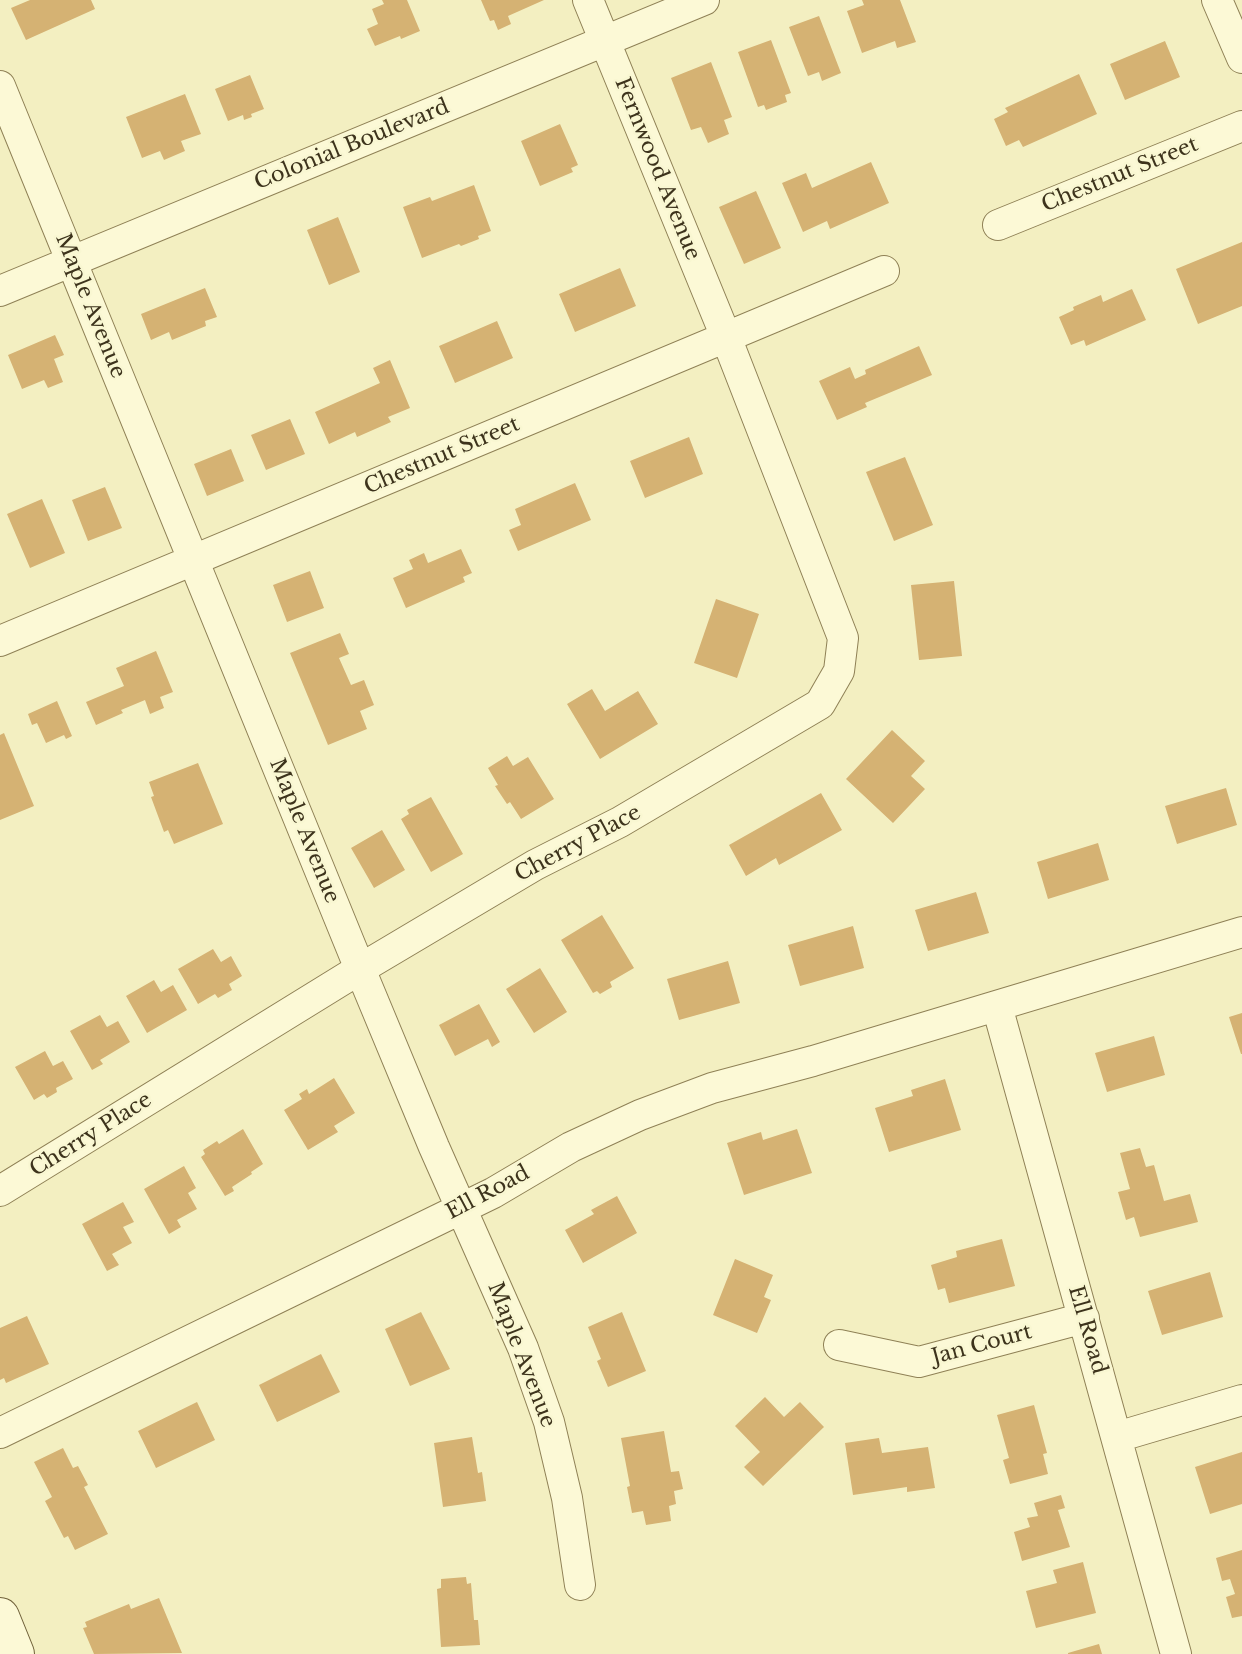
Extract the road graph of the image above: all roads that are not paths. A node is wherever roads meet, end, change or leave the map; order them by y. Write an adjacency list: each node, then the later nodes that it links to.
1 (587, 0): 4 (street, Fernwood Avenue)
2 (704, 0): 4 (street, Colonial Boulevard)
3 (1217, 0): 5 (street)
4 (605, 41): 9 (street, Colonial Boulevard); 12 (street, Fernwood Avenue)
5 (1242, 58)
6 (0, 86): 9 (street, Maple Avenue)
7 (1242, 126): 8 (street, Chestnut Street)
8 (998, 225)
9 (72, 261): 11 (street, Colonial Boulevard); 13 (street, Maple Avenue)
10 (884, 271): 12 (street, Chestnut Street)
11 (0, 290)
12 (726, 337): 13 (street, Chestnut Street); 16 (street, Cherry Place)
13 (193, 559): 14 (street, Chestnut Street); 16 (street, Maple Avenue)
14 (0, 641)
15 (1242, 932): 17 (street, Ell Road)
16 (360, 970): 18 (street, Cherry Place); 19 (street, Maple Avenue)
17 (997, 1006): 19 (street, Ell Road); 20 (street, Ell Road)
18 (0, 1191)
19 (462, 1208): 23 (street, Ell Road); 25 (street, Maple Avenue)
20 (1084, 1318): 21 (street, Jan Court); 24 (street, Ell Road)
21 (839, 1345)
22 (1242, 1400): 24 (street)
23 (0, 1433)
24 (1117, 1437): 28 (street, Ell Road)
25 (580, 1585)
26 (0, 1617): 27 (street)
27 (16, 1654)
28 (1177, 1654)

